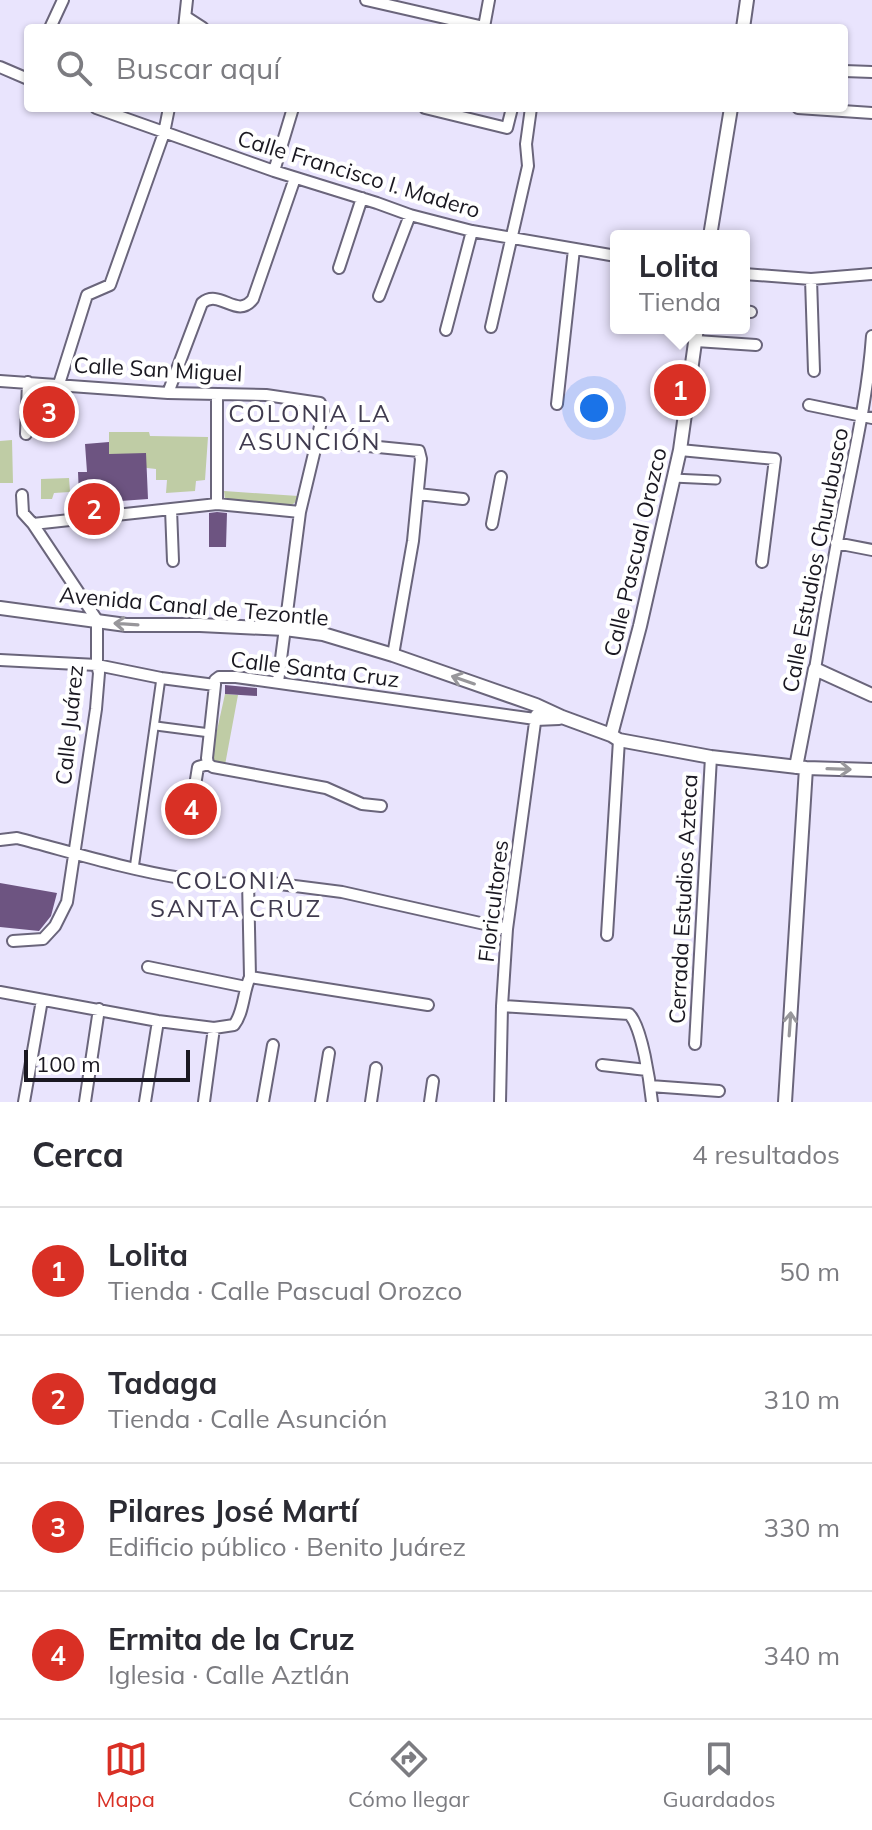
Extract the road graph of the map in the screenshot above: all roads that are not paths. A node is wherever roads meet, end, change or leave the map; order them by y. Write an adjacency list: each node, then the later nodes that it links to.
1 (63, 0): 7 (street)
2 (187, 0): 6 (street)
3 (366, 0): 8 (street)
4 (489, 0): 9 (street)
5 (747, 0): 10 (street)
6 (185, 23)
7 (52, 24)
8 (471, 24)
9 (485, 24)
10 (744, 24)
11 (0, 67): 14 (street)
12 (848, 71): 13 (street)
13 (872, 72)
14 (24, 76)
15 (848, 111): 23 (street)
16 (107, 112): 24 (street, Calle Francisco I. Madero)
17 (168, 112): 24 (street)
18 (292, 112): 25 (street)
19 (441, 112): 20 (street)
20 (511, 112)
21 (530, 112): 31 (street)
22 (730, 112): 29 (street)
23 (872, 113)
24 (164, 133): 25 (street, Calle Francisco I. Madero); 48 (street)
25 (274, 171): 26 (street, Calle Francisco I. Madero)
26 (295, 178): 27 (street, Calle Francisco I. Madero); 49 (street)
27 (362, 198): 28 (street, Calle Francisco I. Madero); 34 (street)
28 (410, 215): 30 (street, Calle Francisco I. Madero); 38 (street)
29 (711, 230)
30 (472, 231): 31 (street, Calle Francisco I. Madero); 40 (street)
31 (511, 238): 32 (street, Calle Francisco I. Madero); 39 (street)
32 (574, 249): 33 (street, Calle Francisco I. Madero); 51 (street)
33 (610, 255)
34 (339, 268)
35 (750, 274): 37 (street)
36 (872, 274): 37 (street)
37 (811, 279): 45 (street)
38 (379, 296)
39 (491, 327)
40 (446, 330)
41 (696, 335): 43 (street); 56 (street, Calle Pascual Orozco)
42 (872, 336): 44 (street, Calle Estudios Churubusco)
43 (756, 345)
44 (871, 360): 53 (street, Calle Estudios Churubusco)
45 (814, 371)
46 (0, 381): 47 (street, Calle San Miguel)
47 (28, 382): 48 (street, Calle San Miguel); 54 (street)
48 (59, 384): 49 (street, Calle San Miguel)
49 (168, 393): 50 (street, Calle San Miguel)
50 (217, 395): 55 (street, Calle San Miguel); 63 (street)
51 (557, 404)
52 (809, 405): 53 (street)
53 (867, 417): 68 (street, Calle Estudios Churubusco)
54 (26, 434)
55 (317, 441): 60 (street); 65 (street)
56 (680, 450): 58 (street, Calle Pascual Orozco); 71 (street)
57 (501, 477): 67 (street)
58 (673, 478): 59 (street); 88 (street, Calle Pascual Orozco)
59 (716, 480)
60 (418, 494): 62 (street); 75 (street)
61 (22, 495): 66 (street)
62 (463, 499)
63 (217, 504): 64 (street); 65 (street)
64 (171, 509): 66 (street); 70 (street)
65 (300, 512): 74 (street)
66 (33, 524): 73 (street)
67 (492, 524)
68 (836, 543): 69 (street); 78 (street, Calle Estudios Churubusco)
69 (872, 550)
70 (173, 561)
71 (762, 562)
72 (0, 608): 73 (street, Avenida Canal de Tezontle)
73 (97, 620): 74 (street, Avenida Canal de Tezontle, one-way to 73); 77 (street, Calle Juárez)
74 (285, 629): 75 (street, Avenida Canal de Tezontle); 80 (street)
75 (393, 655): 83 (street, Avenida Canal de Tezontle, one-way to 75)
76 (0, 660): 77 (street, Calle Santa Cruz)
77 (97, 665): 79 (street, Calle Santa Cruz); 96 (street, Calle Juárez)
78 (815, 669): 82 (street); 91 (street, Calle Estudios Churubusco)
79 (161, 678): 81 (street, Calle Santa Cruz); 86 (street)
80 (278, 682): 81 (street, Calle Santa Cruz); 85 (street, Calle Santa Cruz)
81 (215, 685): 87 (street)
82 (872, 695)
83 (536, 705): 84 (street, Avenida Canal de Tezontle); 85 (street, Floricultores)
84 (562, 717): 85 (street, Avenida Canal de Tezontle); 88 (street, Avenida Canal de Tezontle)
85 (535, 719): 99 (street, Floricultores)
86 (156, 726): 87 (street); 97 (street)
87 (210, 733): 90 (street)
88 (615, 737): 89 (street, Avenida Canal de Tezontle); 100 (street)
89 (711, 757): 91 (street, Avenida Canal de Tezontle); 111 (street, Cerrada Estudios Azteca)
90 (208, 764): 93 (street); 94 (street)
91 (801, 767): 92 (street, Avenida Canal de Tezontle, one-way to 92); 130 (street, Calle Estudios Churubusco, one-way to 91)
92 (872, 770)
93 (193, 798)
94 (381, 806)
95 (0, 840): 96 (street)
96 (73, 852): 97 (street); 101 (street, Calle Juárez)
97 (134, 869): 98 (street)
98 (248, 880): 99 (street); 103 (street)
99 (507, 929): 107 (street, Floricultores)
100 (607, 935)
101 (13, 941)
102 (148, 967): 103 (street)
103 (248, 982): 106 (street); 110 (street)
104 (0, 992): 105 (street)
105 (42, 1000): 108 (street); 120 (street)
106 (428, 1005)
107 (502, 1006): 116 (street); 128 (street, Floricultores)
108 (99, 1009): 109 (street); 121 (street)
109 (158, 1021): 110 (street); 122 (street)
110 (214, 1028): 123 (street)
111 (695, 1044)
112 (273, 1045): 124 (street)
113 (329, 1053): 125 (street)
114 (602, 1065): 116 (street)
115 (376, 1068): 126 (street)
116 (647, 1070): 118 (street)
117 (433, 1081): 127 (street)
118 (650, 1086): 119 (street); 129 (street)
119 (719, 1091)
120 (24, 1102)
121 (85, 1102)
122 (145, 1102)
123 (204, 1102)
124 (263, 1102)
125 (321, 1102)
126 (371, 1102)
127 (430, 1102)
128 (500, 1102)
129 (652, 1102)
130 (785, 1102)

